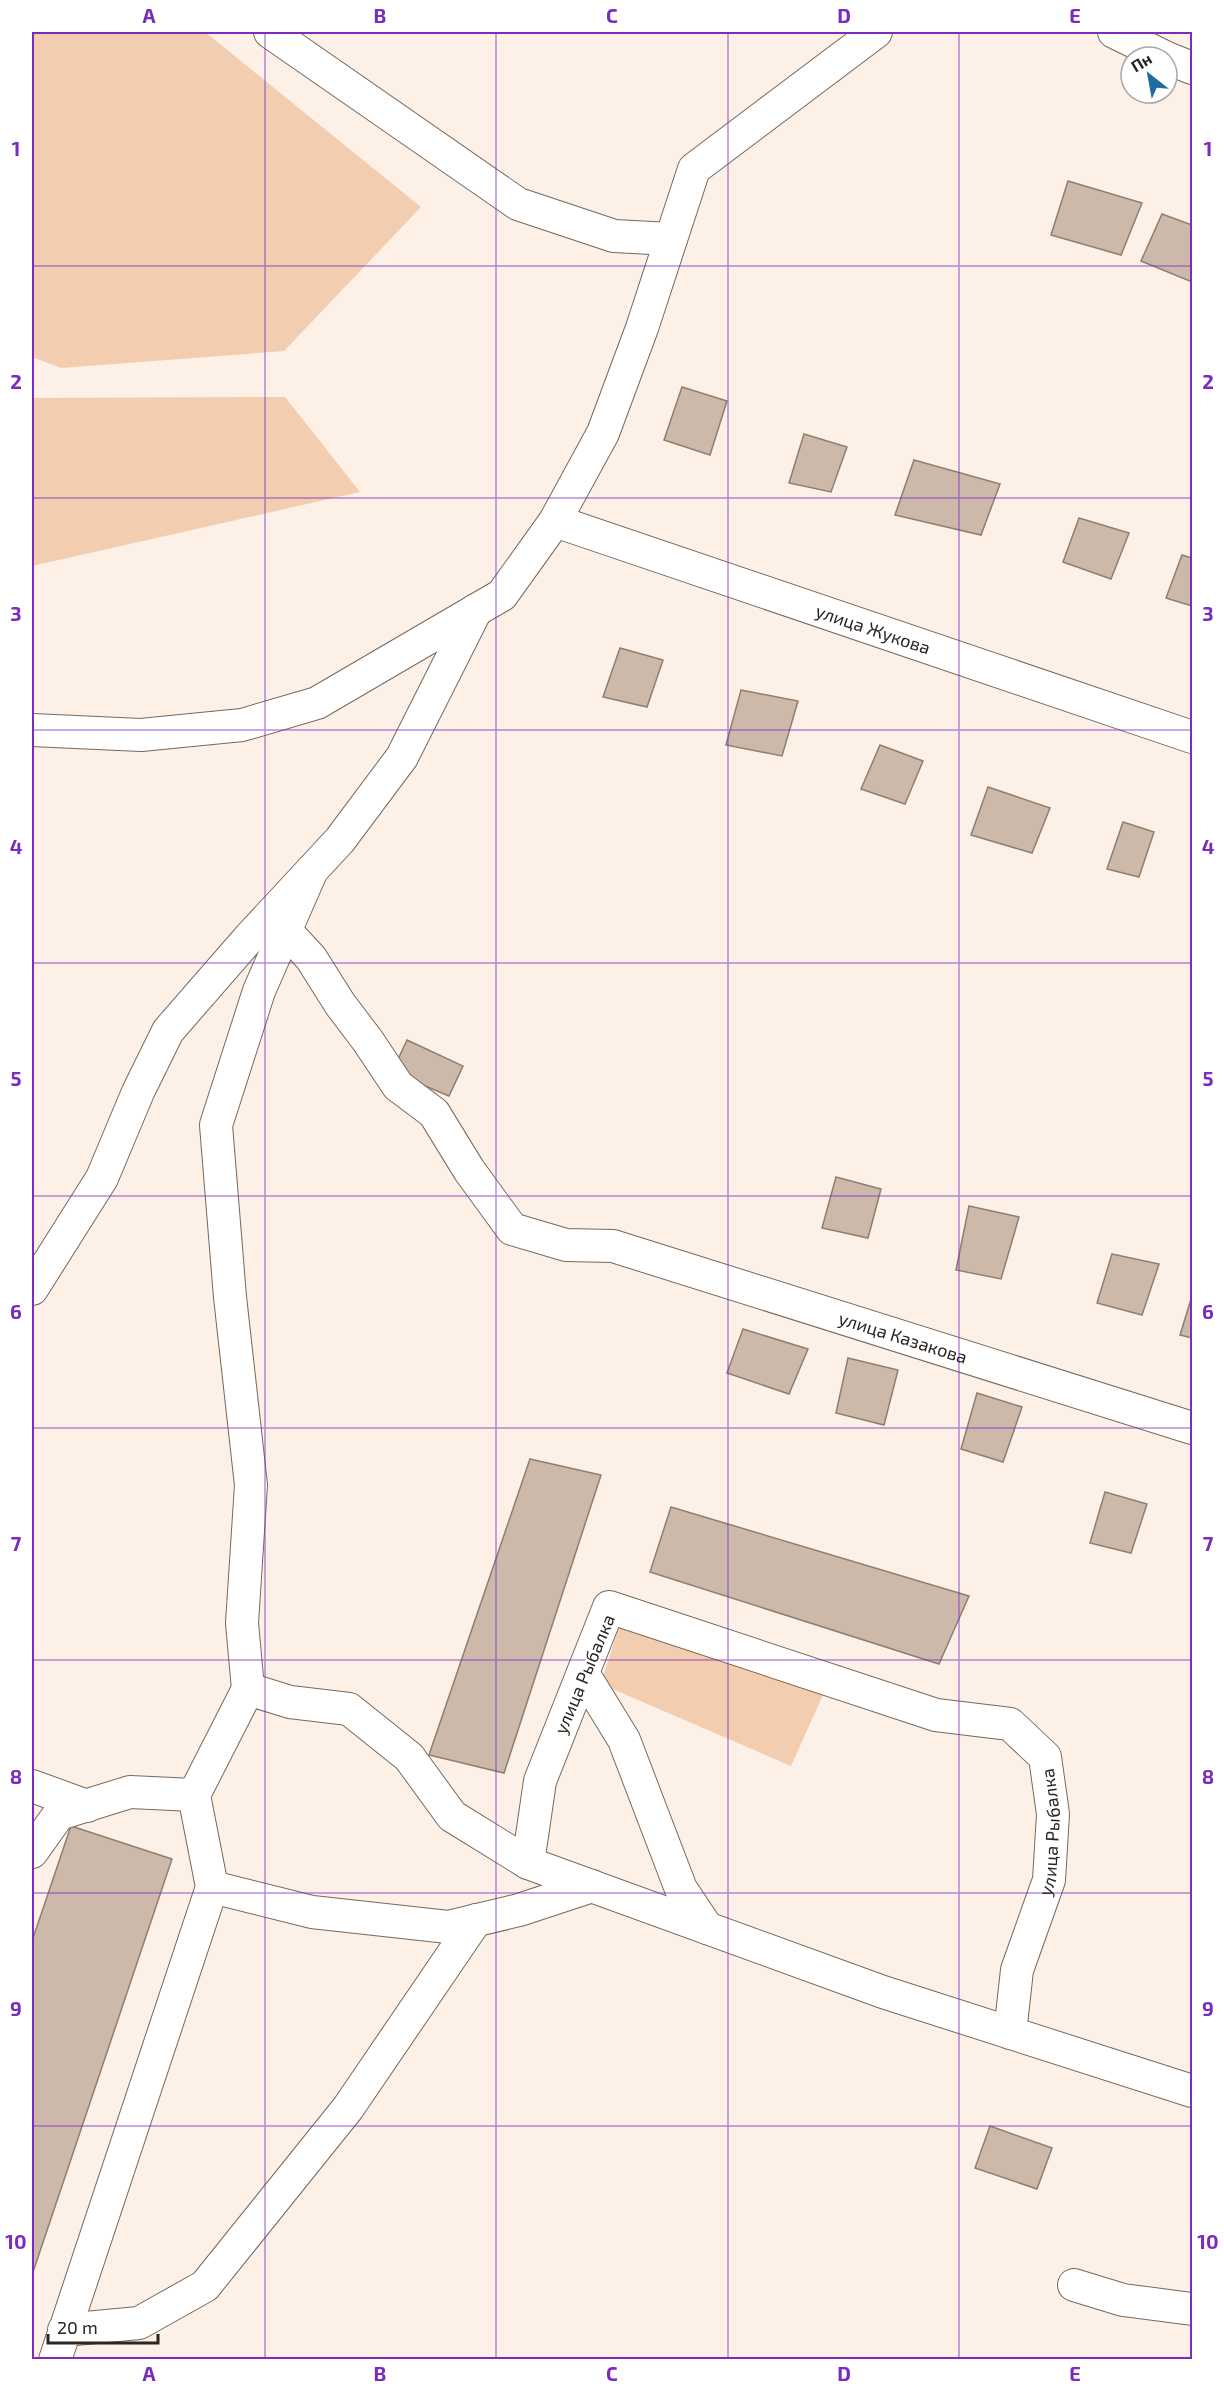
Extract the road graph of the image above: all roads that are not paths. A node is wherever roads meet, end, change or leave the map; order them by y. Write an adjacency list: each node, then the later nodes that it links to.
1 (270, 32): 5 (street)
2 (876, 32): 5 (street)
3 (1114, 32): 4 (street)
4 (1141, 45)
5 (671, 239): 6 (street)
6 (555, 520): 7 (street); 9 (street, улица Жукова)
7 (477, 609): 8 (street); 10 (street)
8 (32, 730)
9 (1192, 737)
10 (312, 870): 11 (street); 12 (street)
11 (286, 931): 13 (street, улица Казакова); 15 (street)
12 (32, 1289)
13 (1192, 1428)
14 (583, 1673): 20 (street, улица Рыбалка); 24 (street); 25 (street, улица Рыбалка)
15 (248, 1689): 17 (street); 20 (street)
16 (32, 1786): 18 (street)
17 (194, 1794): 18 (street); 22 (street)
18 (87, 1806): 19 (street)
19 (32, 1852)
20 (528, 1863): 21 (street)
21 (592, 1886): 23 (street); 24 (street)
22 (212, 1887): 23 (street); 29 (street)
23 (476, 1920): 29 (street)
24 (707, 1928): 25 (street)
25 (1010, 2033): 26 (street)
26 (1192, 2091)
27 (1074, 2285): 28 (street)
28 (1192, 2309)
29 (64, 2330): 30 (street)
30 (55, 2360)

